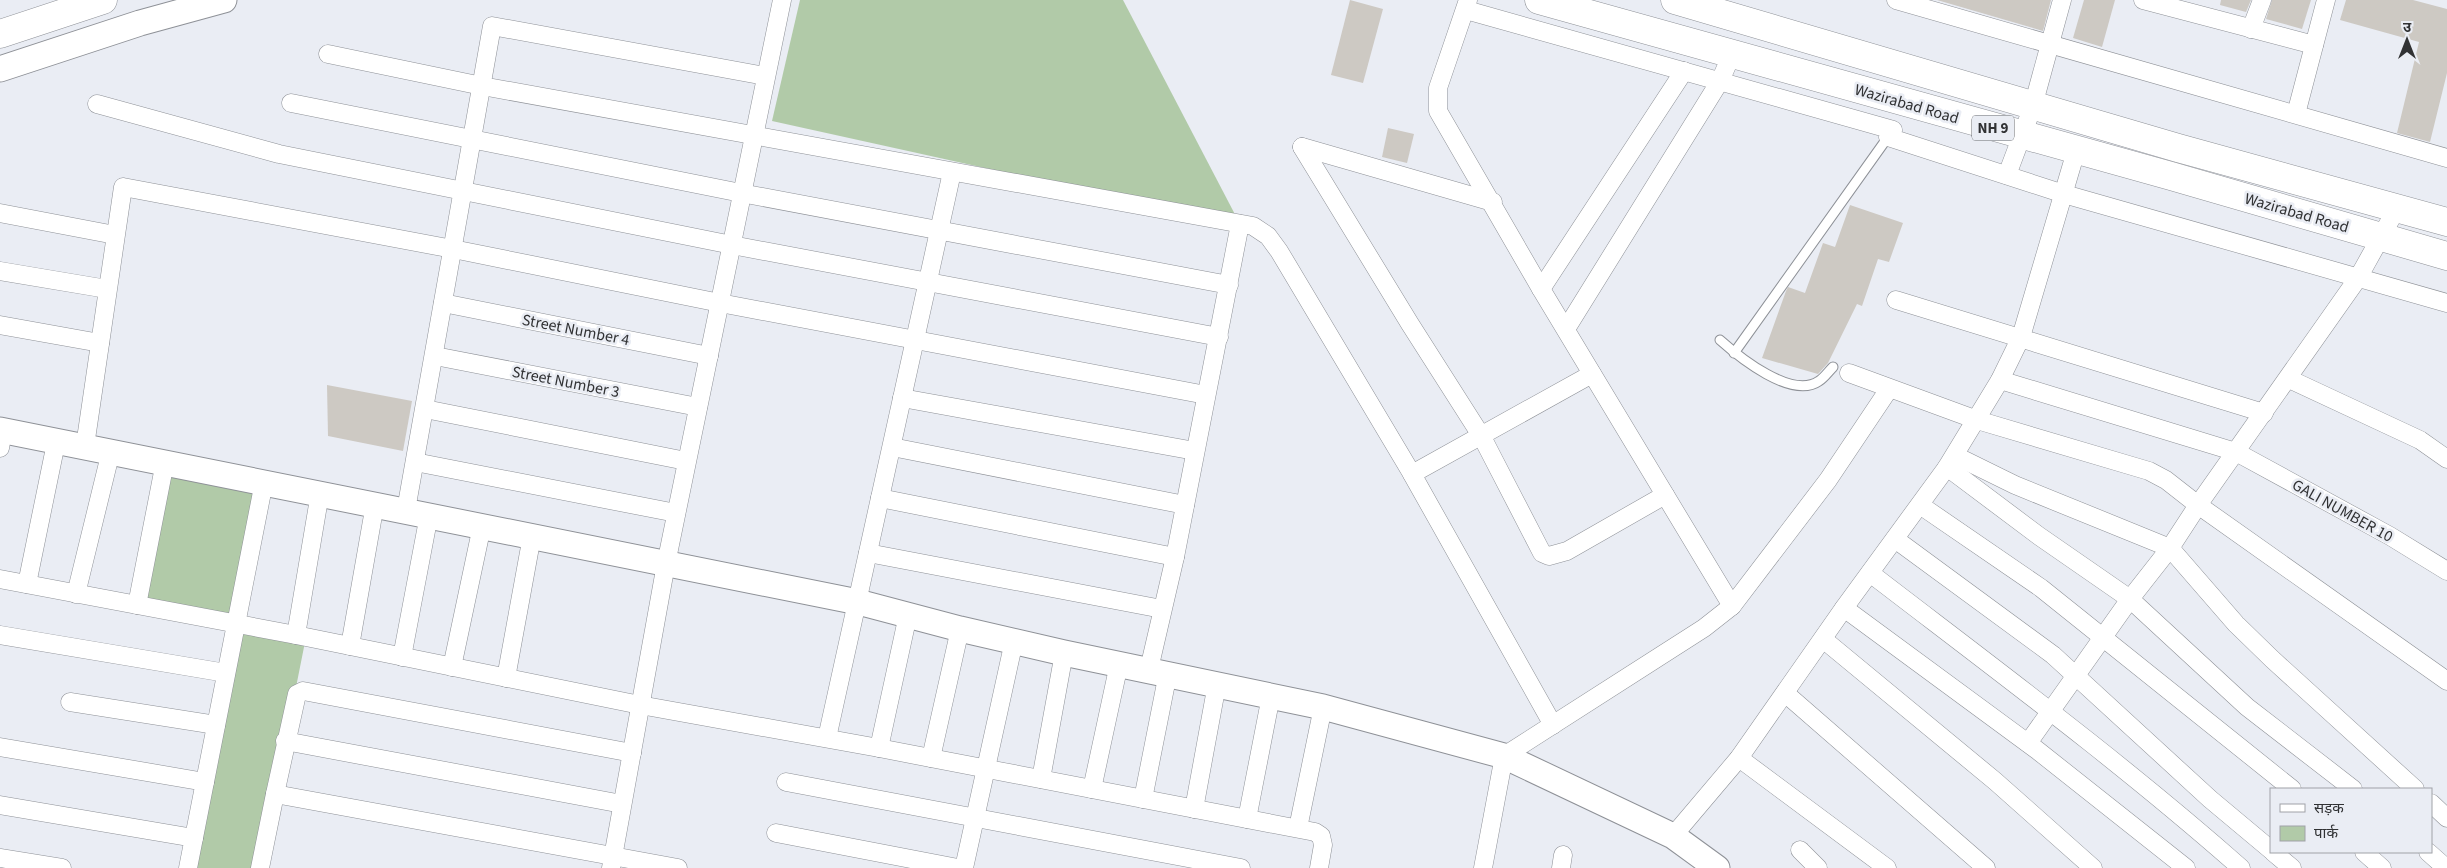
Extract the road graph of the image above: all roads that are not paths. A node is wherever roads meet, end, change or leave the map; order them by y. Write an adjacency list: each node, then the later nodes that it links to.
1 (103, 0): 13 (highway)
2 (224, 0): 18 (street)
3 (782, 0): 20 (street)
4 (1539, 0): 17 (highway, Wazirabad Road / NH 9)
5 (1675, 0): 25 (highway, Wazirabad Road / NH 9)
6 (1896, 0): 14 (street)
7 (2062, 0): 14 (street)
8 (2143, 0): 12 (street)
9 (2262, 0): 12 (street)
10 (2326, 0): 15 (street)
11 (1467, 5): 19 (street); 38 (street)
12 (2251, 29): 15 (street)
13 (0, 34)
14 (2050, 44): 25 (street); 26 (street)
15 (2314, 45): 26 (street)
16 (328, 54): 22 (street)
17 (1732, 54): 21 (street); 28 (highway, Wazirabad Road / NH 9)
18 (0, 69)
19 (1684, 71): 21 (street); 54 (street)
20 (765, 76): 22 (street); 27 (street)
21 (1720, 81): 29 (street); 60 (street)
22 (482, 86): 27 (street); 30 (street)
23 (291, 103): 30 (street)
24 (97, 104): 35 (street)
25 (2033, 106): 28 (street); 39 (highway, Wazirabad Road / NH 9)
26 (2296, 114): 32 (street)
27 (752, 136): 33 (street); 36 (street)
28 (2021, 136): 31 (highway, Wazirabad Road / NH 9); 34 (street)
29 (1888, 137): 34 (street); 66 (lane)
30 (473, 138): 35 (street); 36 (street)
31 (2076, 151): 37 (street); 45 (highway, Wazirabad Road / NH 9)
32 (2447, 158)
33 (952, 172): 42 (street); 43 (street)
34 (2007, 175): 37 (street)
35 (463, 191): 46 (street); 47 (street)
36 (741, 193): 43 (street); 46 (street)
37 (2064, 194): 50 (street); 62 (street)
38 (1493, 202): 54 (street); 81 (street)
39 (2396, 208): 41 (highway, Wazirabad Road / NH 9); 45 (street)
40 (0, 213): 44 (street)
41 (2447, 222)
42 (1240, 224): 52 (street); 93 (street)
43 (940, 229): 51 (street); 52 (street)
44 (115, 235): 47 (street); 53 (street)
45 (2382, 236): 48 (highway, Wazirabad Road / NH 9); 50 (street)
46 (732, 245): 51 (street); 58 (street)
47 (453, 249): 56 (street); 58 (street)
48 (2447, 256)
49 (0, 271): 53 (street)
50 (2358, 278): 57 (street); 71 (street)
51 (928, 283): 61 (street); 63 (street)
52 (1228, 285): 61 (street)
53 (107, 289): 65 (street)
54 (1541, 289): 60 (street)
55 (1896, 300): 62 (street)
56 (443, 302): 67 (street); 68 (street, Street Number 4)
57 (2447, 303)
58 (720, 304): 63 (street); 68 (street)
59 (0, 325): 65 (street)
60 (1566, 329): 70 (street)
61 (1218, 337): 74 (street)
62 (2021, 337): 72 (street); 78 (street)
63 (916, 340): 74 (street); 75 (street)
64 (1720, 340): 66 (lane)
65 (100, 343): 83 (street)
66 (1734, 353): 69 (lane)
67 (435, 356): 76 (street, Street Number 3); 77 (street)
68 (709, 356): 76 (street)
69 (1841, 370): 73 (street)
70 (1592, 374): 81 (street); 96 (street)
71 (2289, 379): 78 (street); 88 (street)
72 (2000, 380): 79 (street); 87 (street, GALI NUMBER 10)
73 (1889, 388): 79 (street); 119 (street)
74 (1206, 395): 86 (street)
75 (902, 398): 84 (street); 86 (street)
76 (698, 407): 89 (street)
77 (425, 409): 89 (street); 92 (street)
78 (2264, 413): 87 (street)
79 (1977, 420): 90 (street); 101 (street)
80 (1, 437): 82 (street)
81 (1482, 437): 93 (street); 96 (street)
82 (56, 443): 83 (street); 114 (street)
83 (85, 446): 85 (street)
84 (892, 447): 97 (street); 99 (street)
85 (111, 451): 91 (street); 115 (street)
86 (1195, 451): 99 (street)
87 (2236, 452): 101 (street); 111 (street, GALI NUMBER 10)
88 (2447, 459)
89 (686, 461): 103 (street)
90 (1952, 461): 100 (street); 107 (street); 116 (street)
91 (165, 462): 94 (street); 118 (street)
92 (415, 462): 102 (street); 103 (street)
93 (1412, 474): 148 (street)
94 (264, 482): 95 (street); 123 (street)
95 (320, 493): 98 (street); 126 (street)
96 (1665, 495): 119 (street)
97 (880, 498): 108 (street); 109 (street)
98 (375, 504): 102 (street); 130 (street)
99 (1185, 504): 109 (street)
100 (1920, 504): 106 (street); 127 (street)
101 (2198, 506): 107 (street); 139 (street)
102 (418, 512): 104 (street); 132 (street)
103 (676, 513): 110 (street)
104 (482, 526): 105 (street); 134 (street)
105 (532, 536): 110 (street); 138 (street)
106 (1894, 539): 112 (street); 137 (street)
107 (2170, 548): 116 (street); 164 (street)
108 (868, 553): 117 (street); 121 (street)
109 (1175, 557): 121 (street)
110 (666, 564): 117 (street); 144 (street)
111 (2447, 572)
112 (1870, 573): 120 (street); 146 (street)
113 (0, 579): 114 (street)
114 (27, 584): 115 (street)
115 (76, 594): 118 (street)
116 (2130, 599): 127 (street); 163 (street)
117 (858, 602): 122 (street); 149 (street)
118 (137, 605): 123 (street)
119 (1732, 606): 148 (street)
120 (1844, 608): 128 (street); 151 (street)
121 (1162, 609): 135 (street)
122 (908, 615): 124 (street); 153 (street)
123 (236, 624): 126 (street); 136 (street)
124 (960, 629): 129 (street); 156 (street)
125 (0, 635): 136 (street)
126 (296, 635): 130 (street)
127 (2103, 637): 137 (street); 162 (street)
128 (1822, 639): 141 (street); 199 (street)
129 (1014, 641): 131 (street); 158 (street)
130 (350, 646): 132 (street)
131 (1064, 653): 133 (street); 159 (street)
132 (402, 657): 134 (street)
133 (1119, 664): 135 (street); 165 (street)
134 (452, 667): 138 (street)
135 (1159, 671): 140 (street); 167 (street)
136 (226, 674): 147 (street)
137 (2076, 675): 146 (street); 179 (street)
138 (506, 678): 144 (street)
139 (2447, 681)
140 (1217, 684): 142 (street); 171 (street)
141 (1785, 693): 157 (street); 198 (street)
142 (1271, 696): 145 (street); 174 (street)
143 (70, 702): 147 (street)
144 (640, 705): 149 (street); 154 (street)
145 (1323, 707): 155 (street); 175 (street)
146 (2050, 711): 151 (street); 201 (street)
147 (216, 725): 160 (street)
148 (1553, 725): 155 (street)
149 (828, 738): 153 (street)
150 (285, 740): 154 (street); 166 (street); 168 (street)
151 (2028, 743): 200 (street)
152 (0, 747): 160 (street)
153 (879, 748): 156 (street)
154 (632, 753): 168 (street)
155 (1504, 756): 177 (street); 194 (street)
156 (931, 758): 158 (street)
157 (1739, 758): 177 (street); 197 (street)
158 (985, 768): 159 (street); 172 (street)
159 (1041, 779): 165 (street)
160 (205, 782): 178 (street)
161 (786, 782): 172 (street)
162 (2291, 788)
163 (2352, 788)
164 (2415, 788)
165 (1092, 789): 167 (street)
166 (275, 794): 185 (street); 188 (street)
167 (1143, 799): 171 (street)
168 (622, 804): 185 (street)
169 (2432, 804): 173 (street)
170 (0, 805): 178 (street)
171 (1194, 809): 174 (street)
172 (974, 818): 191 (street); 192 (street)
173 (2447, 818)
174 (1247, 819): 175 (street)
175 (1298, 828): 193 (street)
176 (776, 833): 190 (street)
177 (1673, 836): 195 (street)
178 (194, 838): 187 (street)
179 (2270, 849)
180 (1800, 850): 196 (street)
181 (2274, 853): 202 (street)
182 (2365, 853): 203 (street)
183 (2429, 853): 204 (street)
184 (0, 858): 186 (street)
185 (612, 862): 189 (street)
186 (62, 868)
187 (188, 868)
188 (260, 868)
189 (678, 868)
190 (958, 868)
191 (964, 868)
192 (1241, 868)
193 (1319, 868)
194 (1483, 868)
195 (1716, 868)
196 (1818, 868)
197 (1887, 868)
198 (1986, 868)
199 (2093, 868)
200 (2186, 868)
201 (2241, 868)
202 (2292, 868)
203 (2382, 868)
204 (2446, 868)

